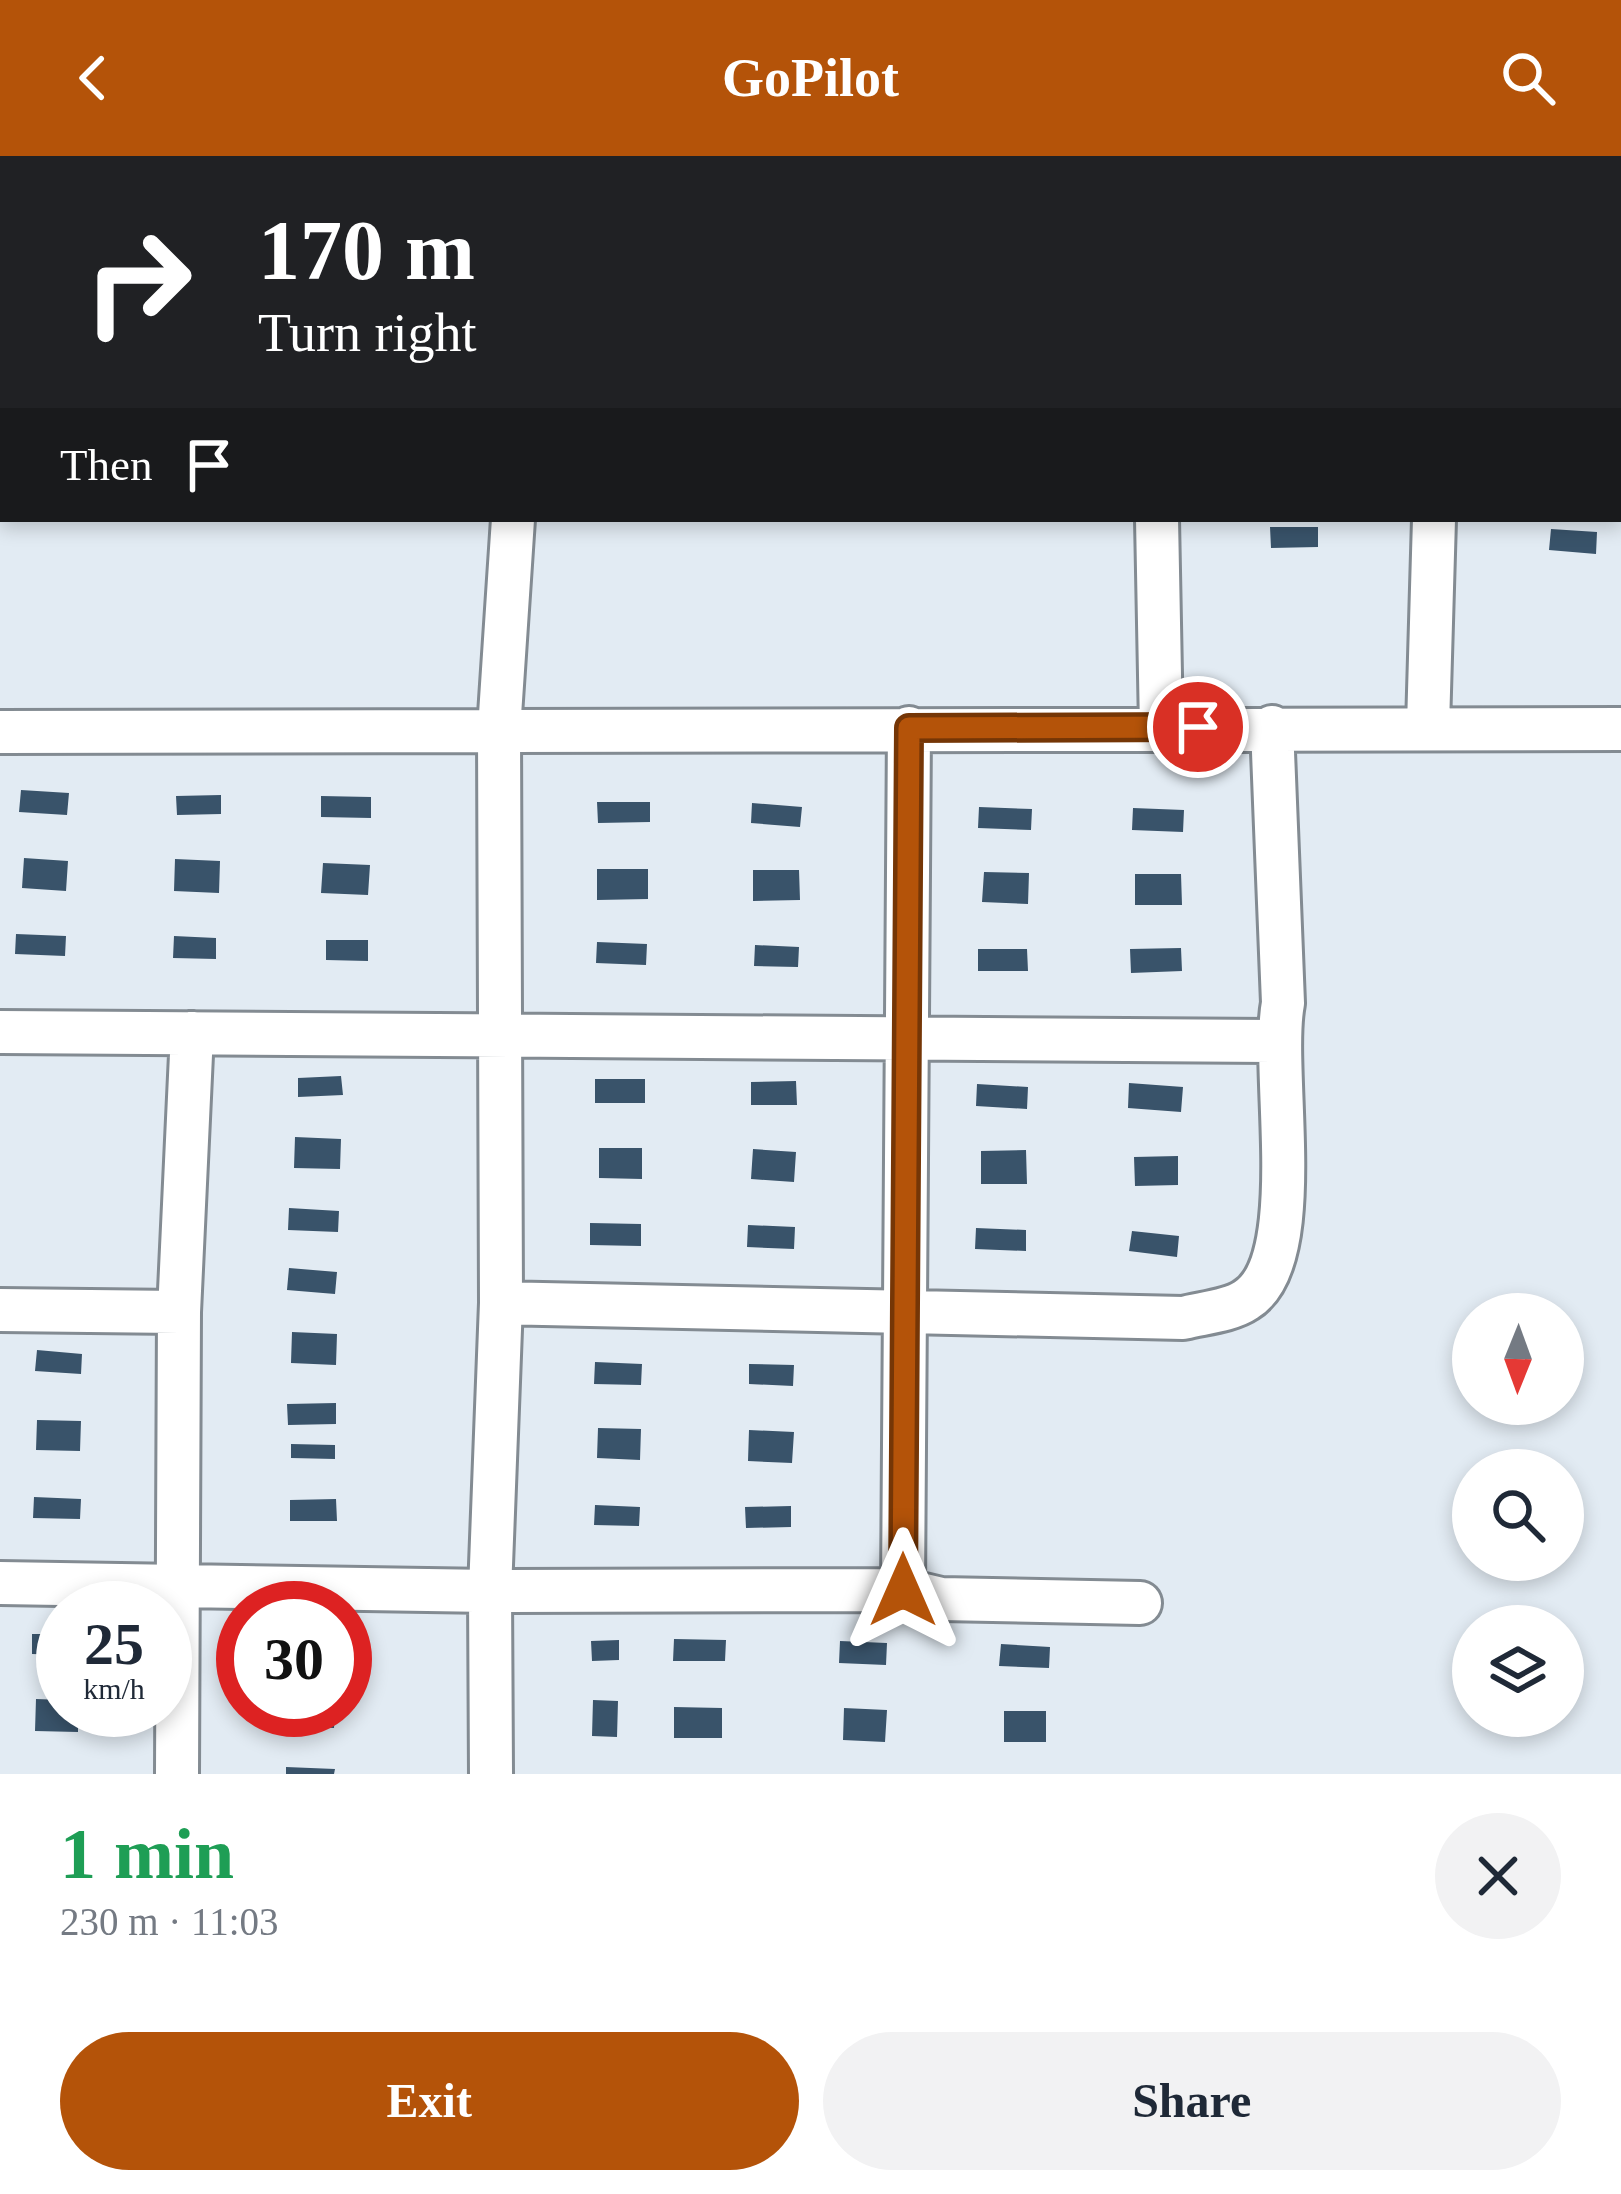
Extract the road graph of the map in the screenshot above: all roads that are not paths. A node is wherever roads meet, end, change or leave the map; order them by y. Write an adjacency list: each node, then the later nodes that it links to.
1 (513, 522): 9 (street)
2 (1157, 522): 5 (street)
3 (1433, 522): 4 (street)
4 (1428, 726): 6 (street); 8 (street)
5 (1161, 727): 6 (street); 7 (street)
6 (1272, 727): 15 (street)
7 (909, 728): 9 (street); 14 (street)
8 (1621, 729)
9 (499, 730): 10 (street); 13 (street)
10 (0, 732)
11 (0, 1032): 12 (street)
12 (192, 1034): 13 (street); 18 (street)
13 (497, 1035): 14 (street); 16 (street)
14 (904, 1038): 15 (street); 19 (street)
15 (1276, 1040): 19 (street)
16 (501, 1304): 19 (street); 25 (street)
17 (0, 1310): 18 (street)
18 (179, 1312): 20 (street)
19 (905, 1313): 24 (street)
20 (180, 1581)
21 (0, 1582): 22 (street)
22 (36, 1582)
23 (192, 1583): 25 (street)
24 (903, 1590): 25 (street); 26 (street)
25 (490, 1592): 29 (street)
26 (1140, 1603)
27 (178, 1737): 28 (street)
28 (177, 1774)
29 (491, 1774)

